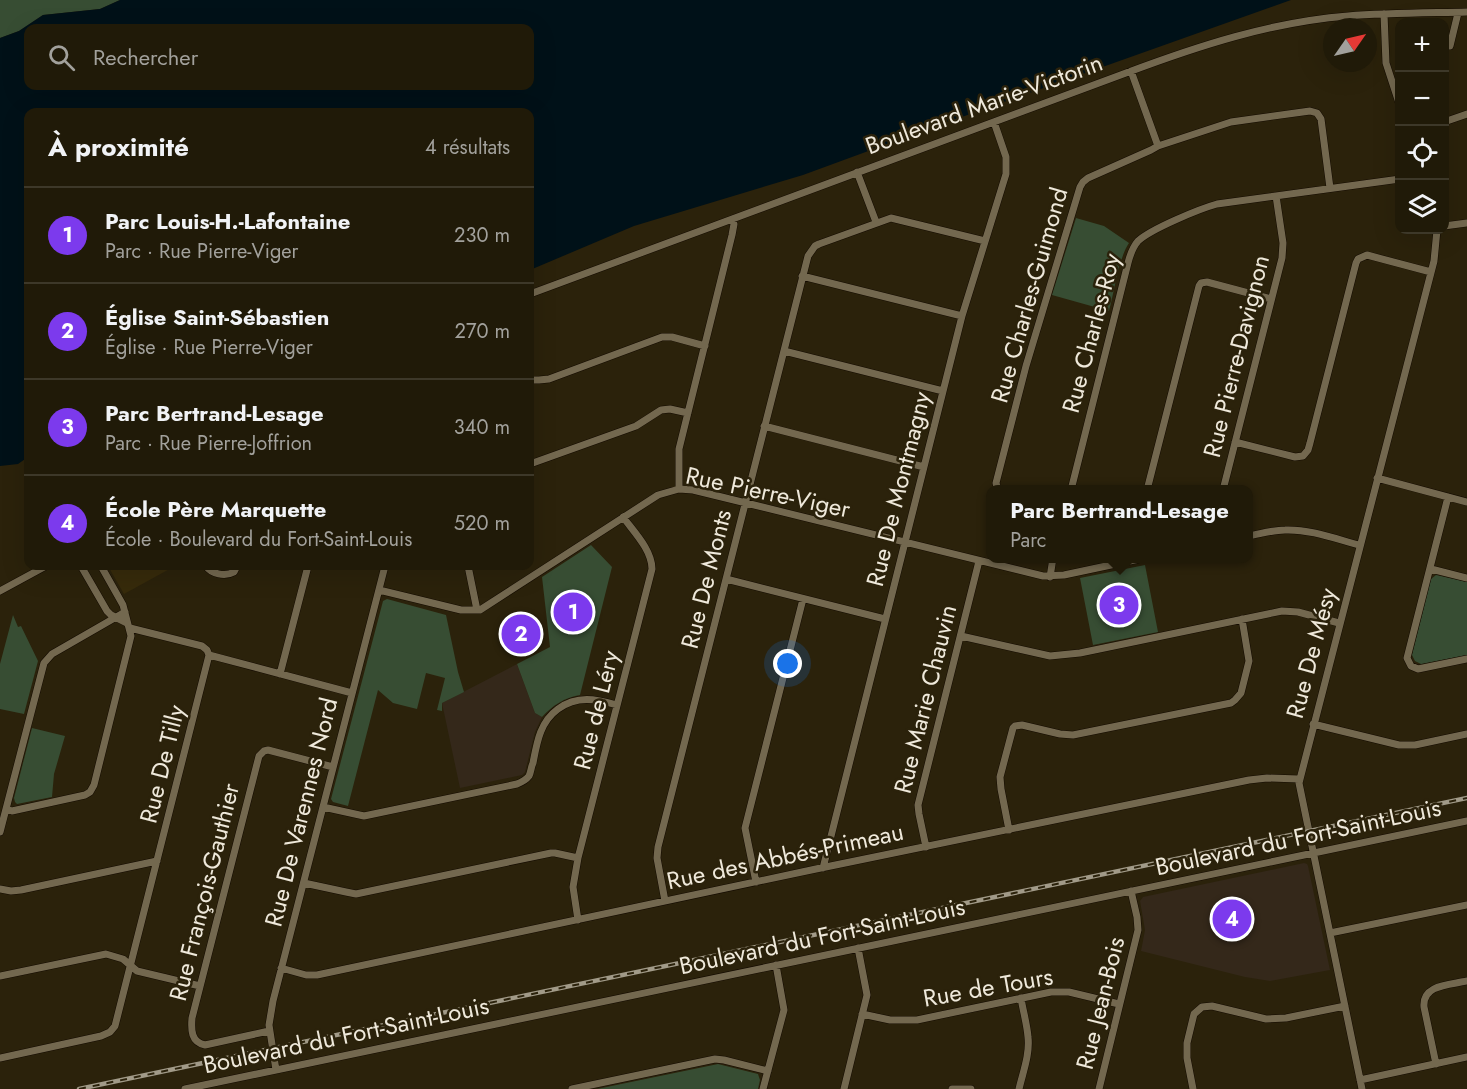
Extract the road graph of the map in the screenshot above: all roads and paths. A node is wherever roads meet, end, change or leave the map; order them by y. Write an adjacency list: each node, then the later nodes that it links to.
1 (1458, 12): 2 (street, Boulevard Marie-Victorin); 3 (street, Boulevard Marie-Victorin); 4 (street)
2 (1467, 12)
3 (1384, 14): 5 (street, Boulevard Marie-Victorin); 6 (street)
4 (1450, 46)
5 (1131, 71): 9 (street, Boulevard Marie-Victorin); 10 (street)
6 (1395, 91)
7 (1467, 114): 8 (street)
8 (1449, 120)
9 (994, 122): 11 (street, Boulevard Marie-Victorin); 20 (street, Rue De Montmagny)
10 (1158, 146): 13 (street, Rue Charles-Guimond); 36 (street, Rue Charles-Guimond)
11 (857, 172): 15 (street, Boulevard Marie-Victorin); 16 (street)
12 (1395, 180): 13 (street, Rue Charles-Roy)
13 (1330, 188): 14 (street, Rue Charles-Roy)
14 (1276, 196): 24 (street, Rue Pierre-Davignon); 37 (street, Rue Charles-Roy)
15 (732, 219): 23 (street, Boulevard Marie-Victorin); 26 (street)
16 (876, 222): 20 (street, Rue De Monts); 22 (street, Rue De Monts)
17 (1467, 223): 18 (street)
18 (1449, 225)
19 (1437, 234): 21 (street, Rue De Mésy)
20 (985, 241): 25 (street, Rue De Montmagny)
21 (1431, 272): 32 (street); 35 (street, Rue De Mésy)
22 (802, 276): 25 (street); 27 (street, Rue De Monts)
23 (534, 293)
24 (1271, 299): 32 (street, Rue Pierre-Davignon); 38 (street)
25 (962, 316): 29 (street, Rue De Montmagny)
26 (705, 346): 28 (street); 30 (street)
27 (784, 351): 29 (street); 31 (street, Rue De Monts)
28 (534, 380)
29 (943, 391): 34 (street, Rue De Montmagny)
30 (688, 413): 33 (street); 40 (street)
31 (764, 426): 34 (street); 43 (street, Rue De Monts)
32 (1235, 442): 39 (street, Rue Pierre-Davignon)
33 (534, 463)
34 (924, 467): 46 (street, Rue De Montmagny)
35 (1377, 478): 41 (street); 47 (street, Rue De Mésy)
36 (997, 485)
37 (1072, 485)
38 (1148, 485)
39 (1224, 485)
40 (679, 489): 43 (street, Rue Pierre-Viger); 44 (street, Rue Pierre-Viger)
41 (1448, 497): 42 (street); 53 (street)
42 (1467, 502)
43 (745, 503): 46 (street, Rue Pierre-Viger); 64 (street, Rue De Monts)
44 (623, 517): 68 (street, Rue Pierre-Viger); 80 (street, Rue de Léry)
45 (1253, 535): 47 (street)
46 (904, 543): 48 (street, Rue Pierre-Viger); 71 (street, Rue De Montmagny)
47 (1359, 545): 73 (street, Rue De Mésy)
48 (980, 561): 49 (street, Rue Pierre-Viger); 75 (street, Rue Marie Chauvin)
49 (986, 562)
50 (988, 563): 62 (street, Rue Pierre-Viger)
51 (1052, 563): 62 (street)
52 (1119, 563): 62 (street, Rue Pierre-Viger)
53 (1431, 569): 63 (street); 77 (street)
54 (39, 570): 66 (street)
55 (83, 570): 70 (street)
56 (103, 570): 69 (street)
57 (210, 570): 58 (street)
58 (235, 570)
59 (307, 570): 78 (street)
60 (384, 570): 65 (street, Rue De Varennes Nord)
61 (469, 570): 68 (street)
62 (1050, 577)
63 (1467, 578)
64 (726, 579): 67 (street); 99 (street, Rue De Monts)
65 (379, 590): 68 (street); 79 (street, Rue De Varennes Nord)
66 (0, 591)
67 (803, 599): 71 (street); 95 (street)
68 (477, 610)
69 (125, 612): 70 (street); 74 (street)
70 (116, 618): 74 (street); 86 (street)
71 (885, 619): 94 (street, Rue De Montmagny)
72 (1242, 619): 73 (street); 75 (street); 88 (street)
73 (1340, 622): 81 (street, Rue De Mésy)
74 (128, 626): 76 (street); 86 (street)
75 (961, 636): 90 (street, Rue Marie Chauvin)
76 (209, 655): 78 (street); 93 (street, Rue De Tilly)
77 (1467, 659)
78 (280, 674): 79 (street)
79 (352, 693): 83 (street, Rue De Varennes Nord)
80 (617, 705): 85 (street); 92 (street, Rue de Léry)
81 (1313, 724): 82 (street); 84 (street, Rue De Mésy)
82 (1467, 734)
83 (333, 767): 85 (street, Rue De Varennes Nord); 109 (street, Rue François-Gauthier)
84 (1299, 779): 88 (street, Rue des Abbés-Primeau); 91 (street, Rue De Mésy)
85 (323, 807): 96 (street, Rue De Varennes Nord)
86 (6, 809): 89 (street)
87 (1467, 821): 91 (street, Boulevard du Fort-Saint-Louis)
88 (1009, 830): 90 (street, Rue des Abbés-Primeau)
89 (0, 832)
90 (926, 847): 94 (street, Rue des Abbés-Primeau)
91 (1313, 853): 98 (street, Boulevard du Fort-Saint-Louis); 102 (street, Rue De Mésy)
92 (578, 858): 96 (street); 101 (street, Rue de Léry)
93 (157, 861): 97 (street); 104 (street, Rue De Tilly)
94 (823, 868): 95 (street, Rue des Abbés-Primeau)
95 (756, 882): 99 (street, Rue des Abbés-Primeau)
96 (304, 883): 106 (street, Rue De Varennes Nord)
97 (0, 889)
98 (1131, 891): 103 (street, Boulevard du Fort-Saint-Louis); 111 (street, Rue Jean-Bois)
99 (665, 901): 101 (street, Rue des Abbés-Primeau)
100 (1467, 905): 102 (street)
101 (578, 920): 106 (street, Rue des Abbés-Primeau)
102 (1330, 933): 112 (street, Rue De Mésy)
103 (858, 948): 105 (street, Boulevard du Fort-Saint-Louis); 113 (street)
104 (130, 965): 107 (street); 109 (street); 116 (street)
105 (776, 965): 118 (street, Boulevard du Fort-Saint-Louis); 119 (street)
106 (281, 968): 114 (street, Rue De Varennes Nord)
107 (0, 976)
108 (1467, 981): 117 (street)
109 (200, 986): 114 (street, Rue François-Gauthier)
110 (1021, 998): 111 (street, Rue de Tours); 113 (street, Rue de Tours); 128 (street)
111 (1119, 1004): 129 (street, Rue Jean-Bois)
112 (1345, 1006): 120 (street, Rue De Mésy); 130 (street)
113 (862, 1014): 125 (street)
114 (269, 1031): 118 (street, Rue De Varennes Nord)
115 (1467, 1057): 117 (street)
116 (0, 1058)
117 (1436, 1064): 120 (street)
118 (276, 1070): 121 (street, Boulevard du Fort-Saint-Louis)
119 (768, 1071): 123 (street); 124 (street)
120 (1360, 1080): 131 (street, Rue De Mésy)
121 (221, 1085): 122 (street, Boulevard du Fort-Saint-Louis)
122 (185, 1089)
123 (572, 1089)
124 (763, 1089)
125 (844, 1089)
126 (952, 1089): 127 (street)
127 (971, 1089)
128 (1019, 1089)
129 (1099, 1089)
130 (1193, 1089)
131 (1362, 1089)

